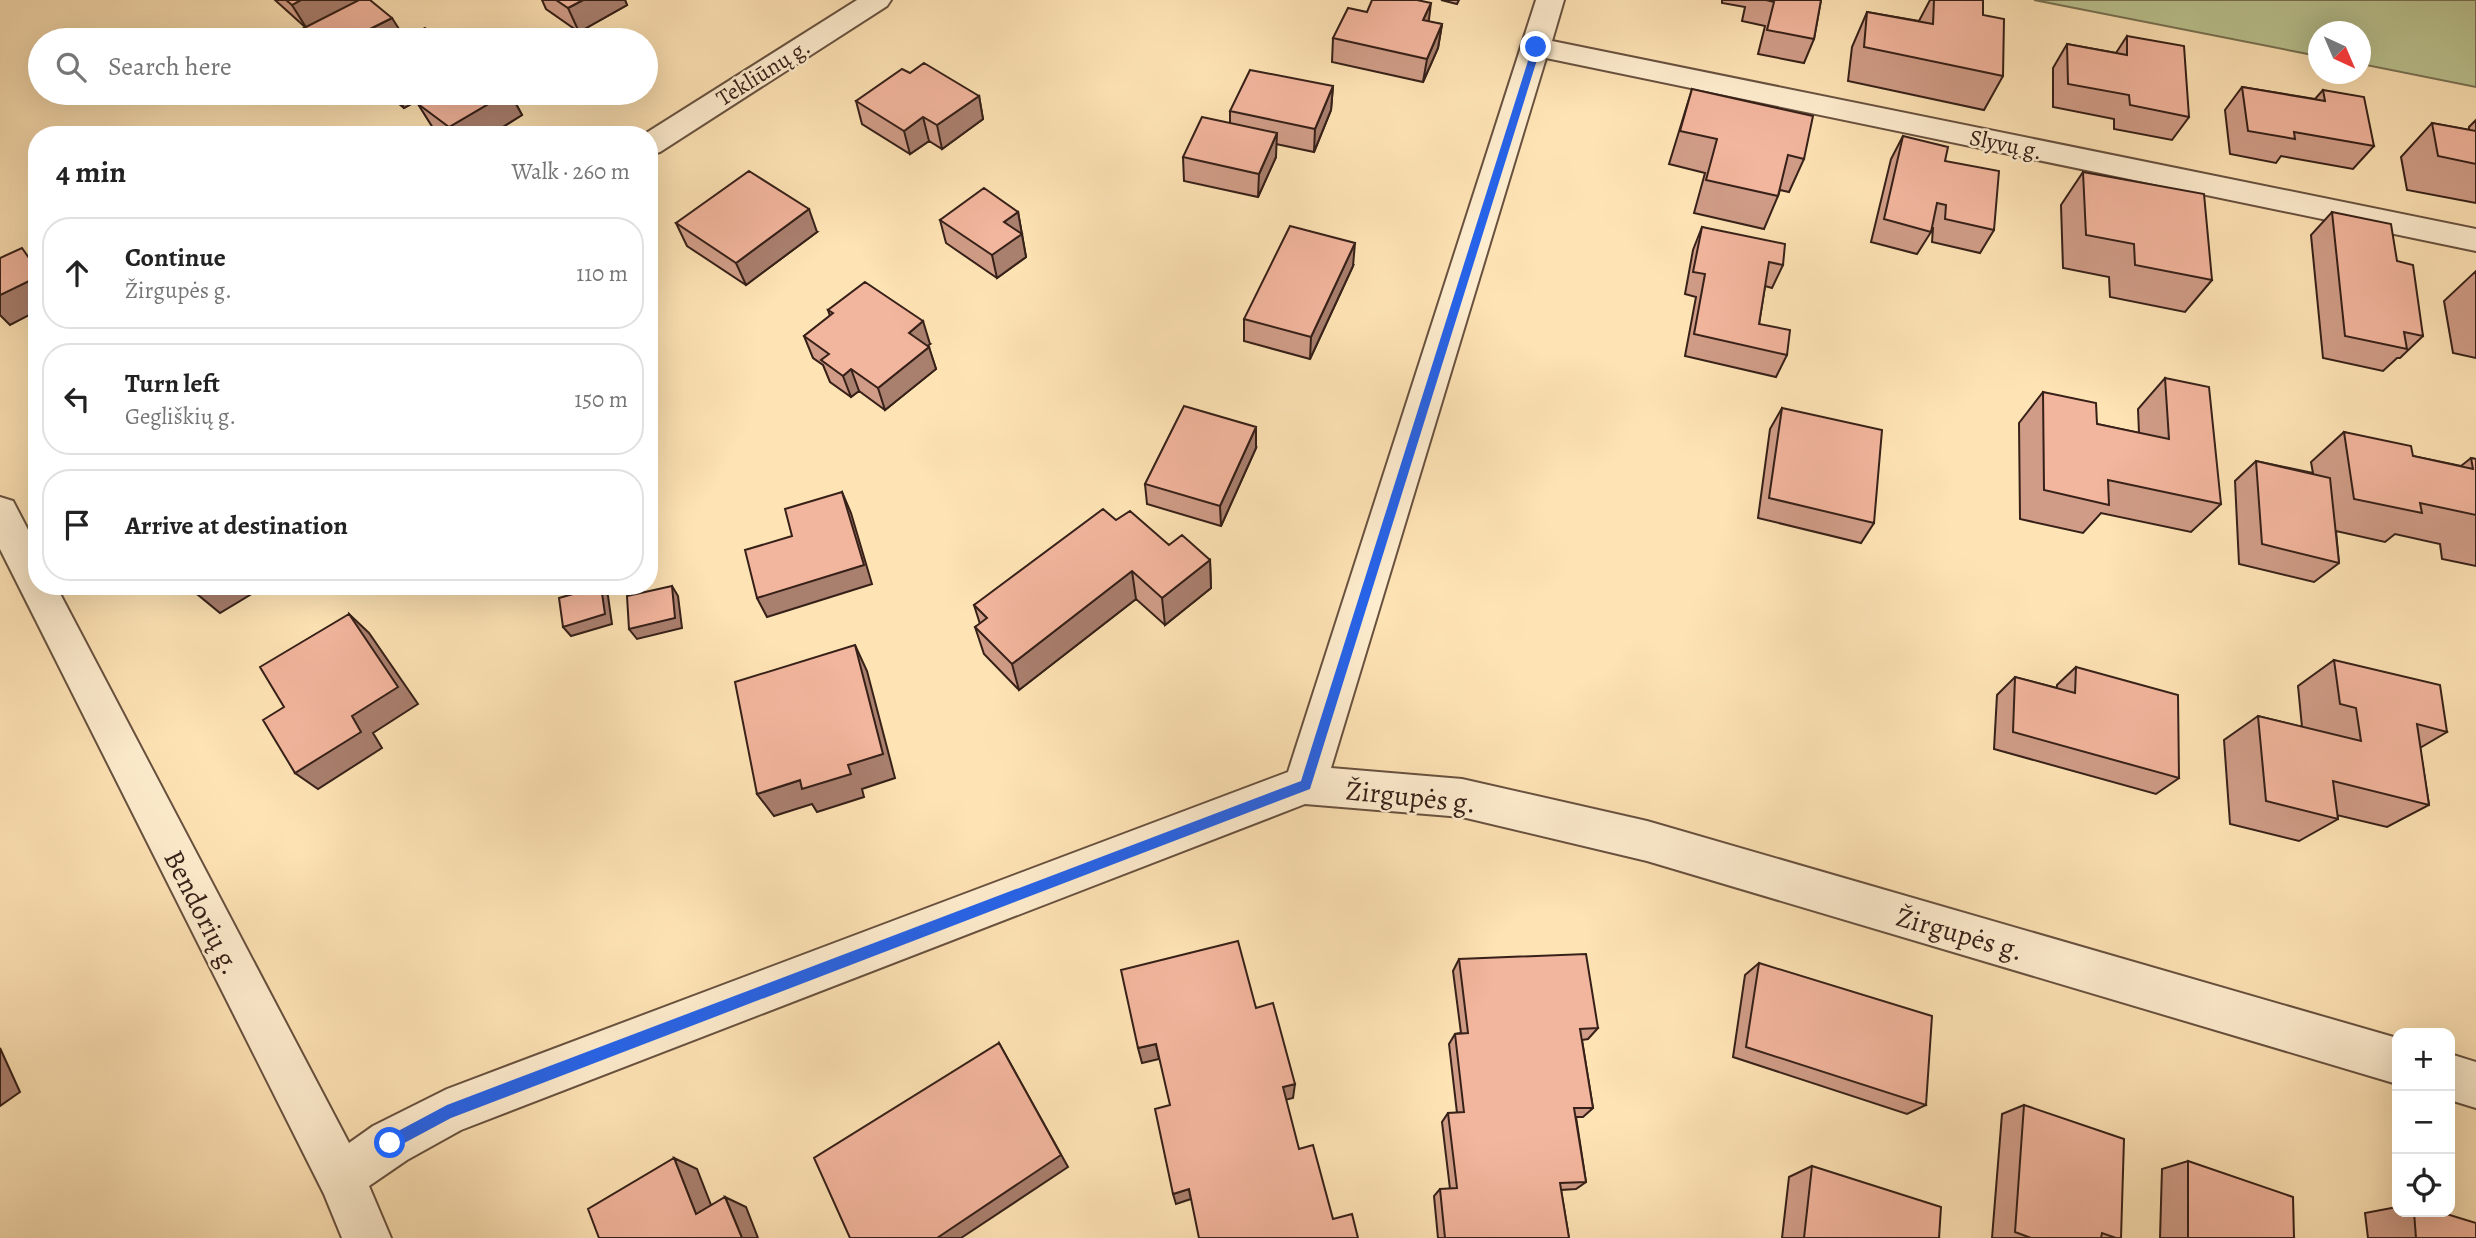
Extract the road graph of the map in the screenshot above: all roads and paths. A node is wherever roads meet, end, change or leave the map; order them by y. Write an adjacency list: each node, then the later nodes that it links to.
1 (877, 0): 4 (street, Tekliūnų g.)
2 (1550, 0): 3 (street)
3 (1536, 47): 5 (street, Slyvų g.); 9 (street)
4 (658, 139)
5 (2476, 240)
6 (0, 512): 7 (street, Bendorių g.)
7 (28, 568)
8 (42, 595): 13 (street, Bendorių g.)
9 (1306, 785): 10 (street, Žirgupės g.); 13 (street, Žirgupės g.)
10 (2392, 1060)
11 (2455, 1079): 12 (street)
12 (2476, 1085)
13 (341, 1177): 14 (street, Bendorių g.)
14 (367, 1238)

